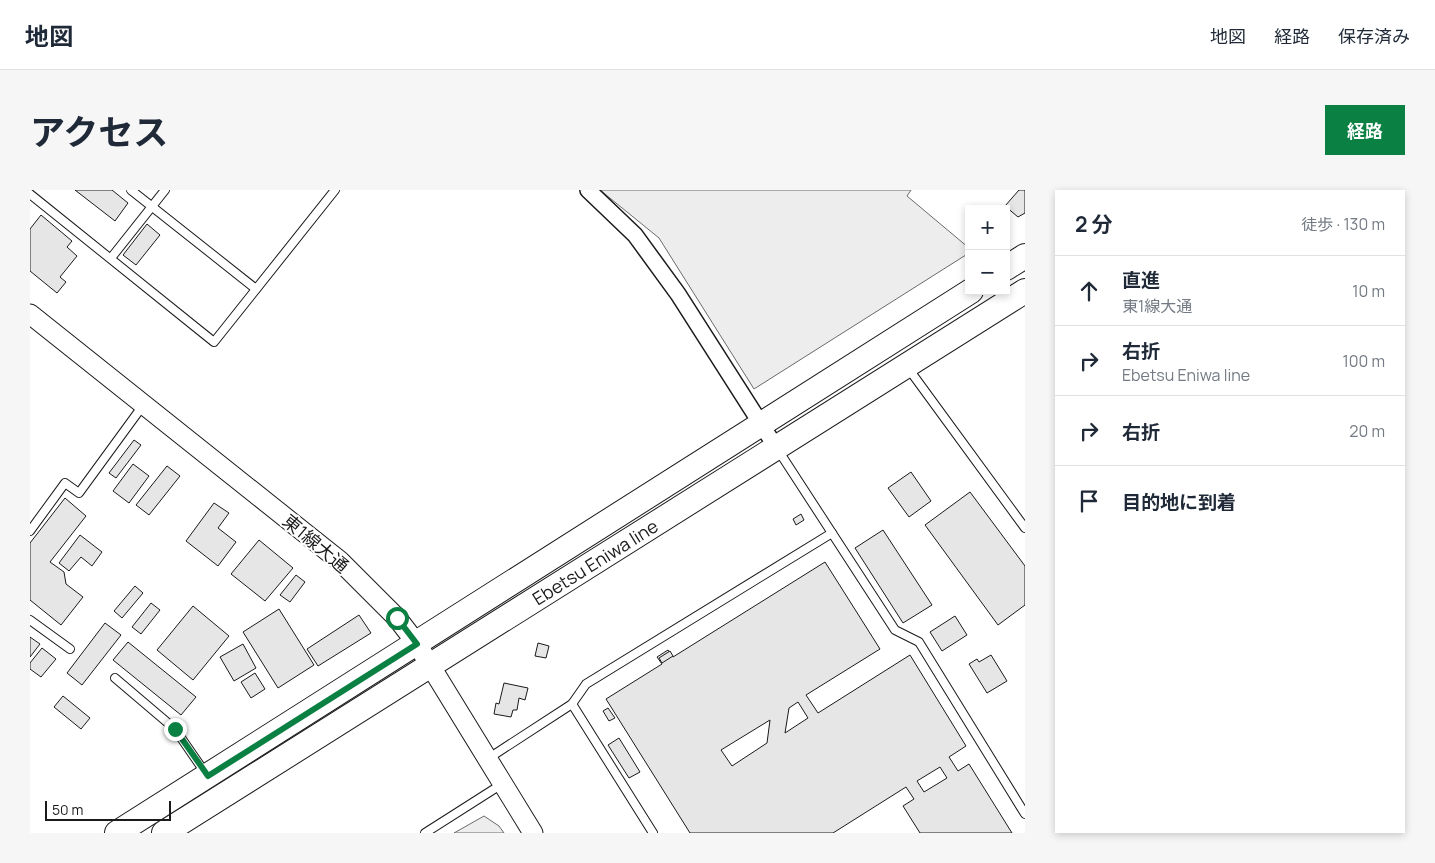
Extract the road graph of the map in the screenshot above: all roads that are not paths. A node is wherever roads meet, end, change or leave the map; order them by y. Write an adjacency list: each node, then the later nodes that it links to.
1 (131, 190): 6 (lane)
2 (165, 190): 6 (lane)
3 (335, 190): 10 (lane)
4 (588, 190): 16 (street)
5 (30, 194): 8 (lane)
6 (152, 207): 8 (lane); 10 (lane)
7 (1025, 256): 9 (main road)
8 (111, 258): 10 (lane)
9 (1010, 265)
10 (256, 289)
11 (1025, 291): 14 (main road, Ebetsu Eniwa line)
12 (965, 294): 16 (main road, Ebetsu Eniwa line)
13 (30, 314): 15 (street, 東1線大通)
14 (907, 366): 17 (main road, Ebetsu Eniwa line); 18 (lane)
15 (144, 404): 19 (lane); 22 (street, 東1線大通)
16 (762, 425): 17 (street); 22 (main road, Ebetsu Eniwa line)
17 (777, 449): 20 (lane); 24 (main road, Ebetsu Eniwa line)
18 (1025, 528)
19 (30, 531)
20 (832, 533): 26 (lane); 30 (lane)
21 (30, 620): 23 (lane)
22 (417, 644): 24 (street, 東1線大通); 28 (main road, Ebetsu Eniwa line)
23 (70, 649)
24 (430, 665): 27 (street, 東1線大通); 32 (main road, Ebetsu Eniwa line)
25 (115, 678): 28 (lane)
26 (572, 704): 27 (lane); 35 (lane)
27 (489, 759): 29 (street, 東1線大通)
28 (208, 776): 31 (main road, Ebetsu Eniwa line)
29 (502, 784): 33 (lane); 34 (street, 東1線大通)
30 (1025, 814)
31 (117, 833)
32 (164, 833)
33 (425, 833)
34 (533, 833)
35 (653, 833)

